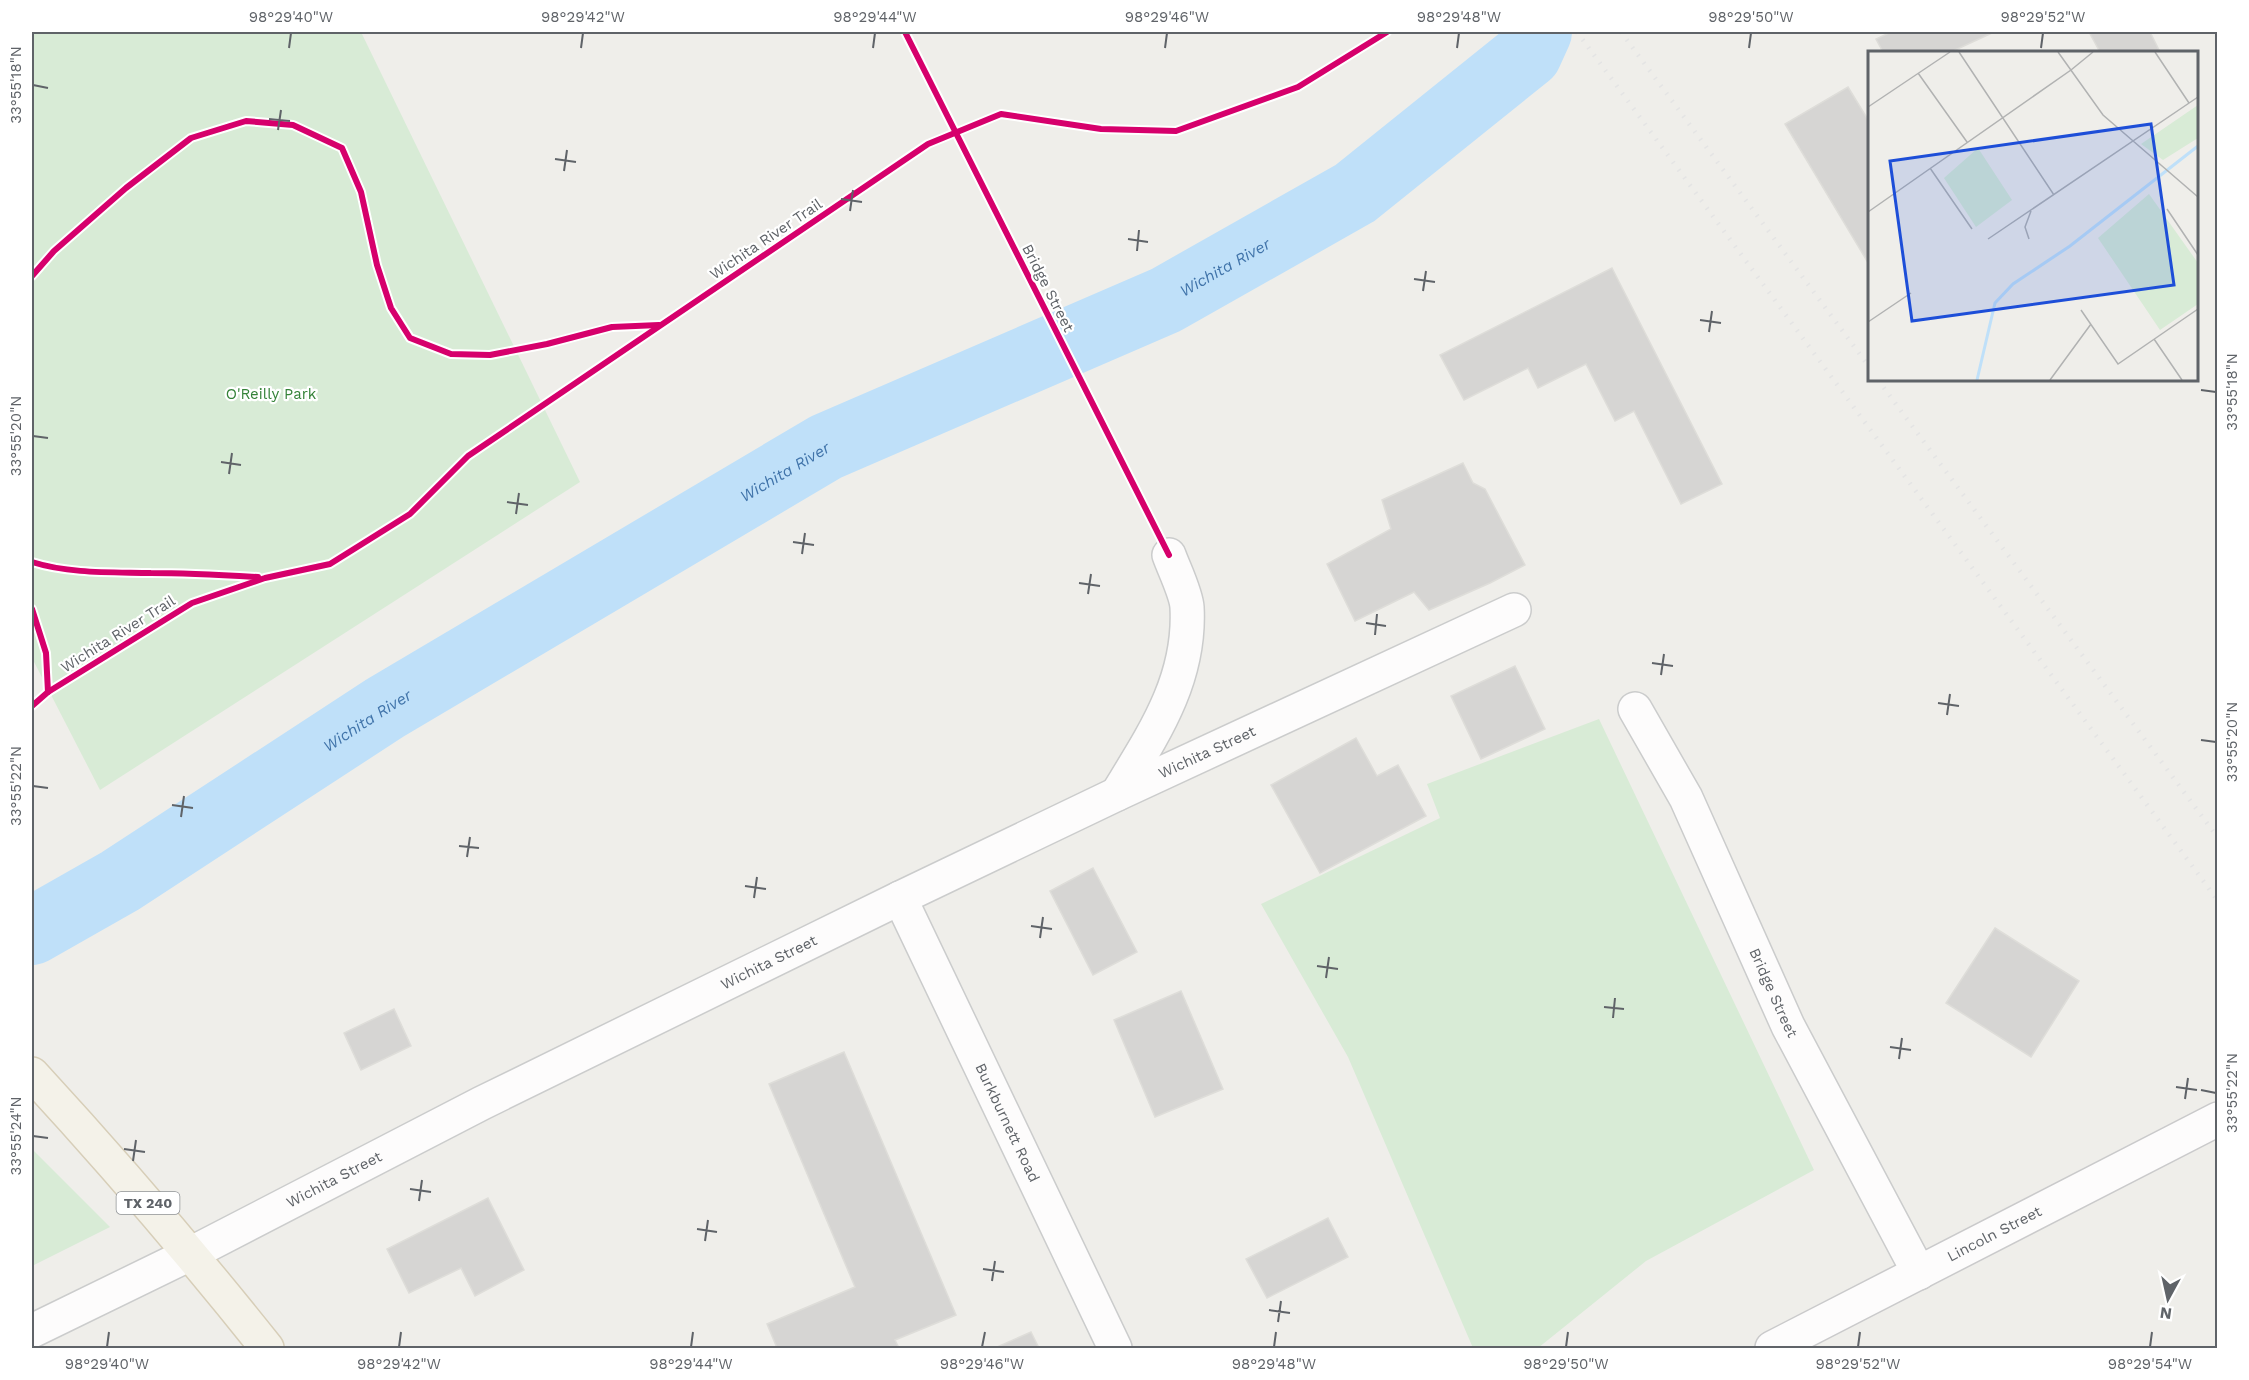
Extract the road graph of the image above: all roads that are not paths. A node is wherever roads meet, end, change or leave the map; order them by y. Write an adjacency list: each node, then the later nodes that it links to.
1 (1169, 555): 4 (street)
2 (1514, 610): 4 (street, Wichita Street)
3 (1635, 709): 9 (street, Bridge Street)
4 (1117, 794): 5 (street, Wichita Street)
5 (900, 898): 8 (street, Wichita Street); 12 (street, Burkburnett Road)
6 (32, 1074): 8 (main road, TX 240)
7 (2217, 1119): 9 (street, Lincoln Street)
8 (192, 1253): 10 (street, Wichita Street); 11 (main road, TX 240)
9 (1919, 1274): 13 (street, Lincoln Street)
10 (32, 1331)
11 (267, 1348)
12 (1114, 1348)
13 (1772, 1348)

